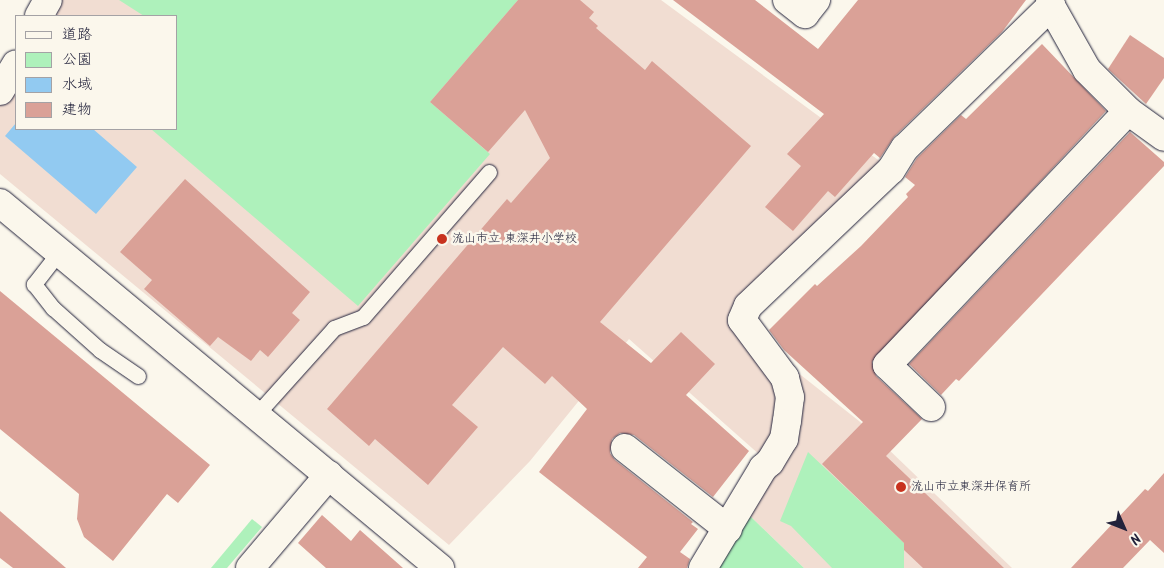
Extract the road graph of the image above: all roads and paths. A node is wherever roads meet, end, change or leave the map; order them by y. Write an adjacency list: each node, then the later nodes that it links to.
1 (48, 0): 5 (street)
2 (787, 0): 3 (street)
3 (816, 0)
4 (1050, 3): 8 (street); 18 (street)
5 (40, 15)
6 (15, 66): 7 (street)
7 (0, 91)
8 (1128, 111): 9 (street); 14 (street)
9 (1164, 137)
10 (489, 172): 15 (lane)
11 (0, 203): 12 (street)
12 (59, 252): 13 (lane); 15 (street)
13 (138, 376)
14 (931, 407)
15 (256, 416): 17 (street)
16 (625, 448): 18 (street)
17 (328, 475): 19 (street); 20 (street)
18 (728, 529): 21 (street)
19 (250, 568)
20 (440, 568)
21 (703, 568)

